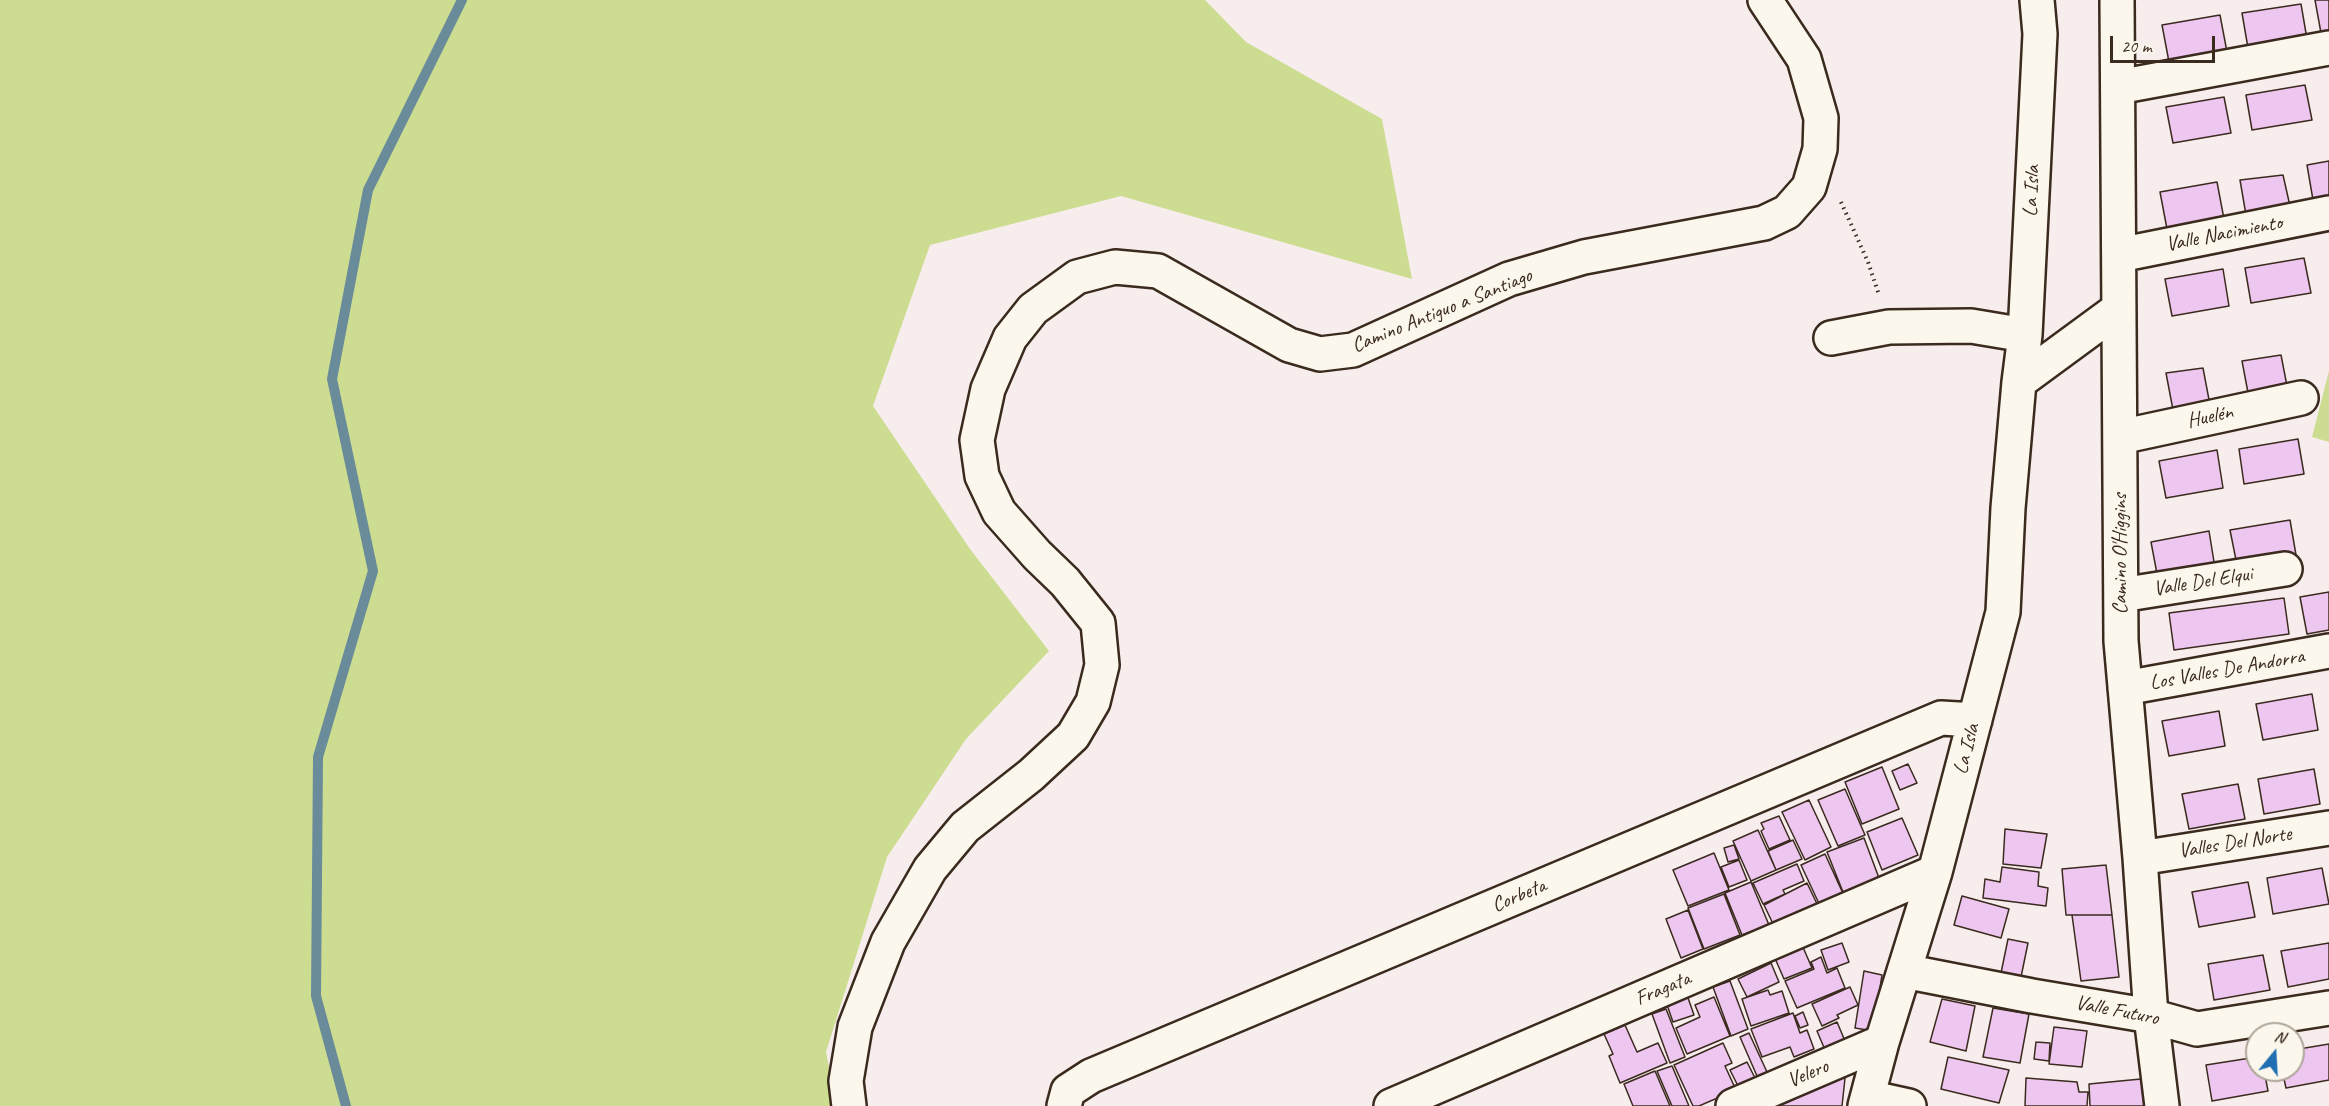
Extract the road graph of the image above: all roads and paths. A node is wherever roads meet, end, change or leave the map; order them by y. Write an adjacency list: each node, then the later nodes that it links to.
1 (1765, 0): 30 (street, Camino Antiguo a Santiago)
2 (2037, 0): 11 (street, La Isla)
3 (2117, 0): 5 (street, Camino O'Higgins)
4 (2329, 48): 5 (street)
5 (2118, 87): 8 (street, Camino O'Higgins)
6 (1838, 194): 10 (path)
7 (2329, 213): 8 (street, Valle Nacimiento)
8 (2119, 255): 9 (street, Camino O'Higgins)
9 (2117, 310): 13 (street); 15 (street, Camino O'Higgins)
10 (1889, 327): 11 (street); 12 (street)
11 (2025, 335): 13 (street, La Isla)
12 (1832, 338)
13 (2019, 382): 20 (street, La Isla)
14 (2301, 398): 15 (street, Huelén)
15 (2120, 437): 17 (street, Camino O'Higgins)
16 (2285, 569): 17 (street, Valle Del Elqui)
17 (2121, 596): 19 (street, Camino O'Higgins)
18 (2329, 651): 19 (street, Los Valles De Andorra)
19 (2125, 688): 22 (street, Camino O'Higgins)
20 (1975, 720): 23 (street, La Isla); 28 (street, Corbeta)
21 (2329, 828): 22 (street, Valles Del Norte)
22 (2140, 858): 26 (street, Camino O'Higgins)
23 (1935, 872): 24 (street, La Isla); 31 (street, Fragata)
24 (1904, 971): 26 (street, Valle Futuro); 27 (street, La Isla)
25 (2329, 1008): 26 (street, Valle Futuro)
26 (2151, 1016): 34 (street, Camino O'Higgins)
27 (1882, 1042): 29 (street, La Isla); 32 (street, Velero)
28 (1066, 1099)
29 (1866, 1101): 33 (street)
30 (849, 1106)
31 (1391, 1106)
32 (1733, 1106)
33 (1909, 1106)
34 (2162, 1106)

